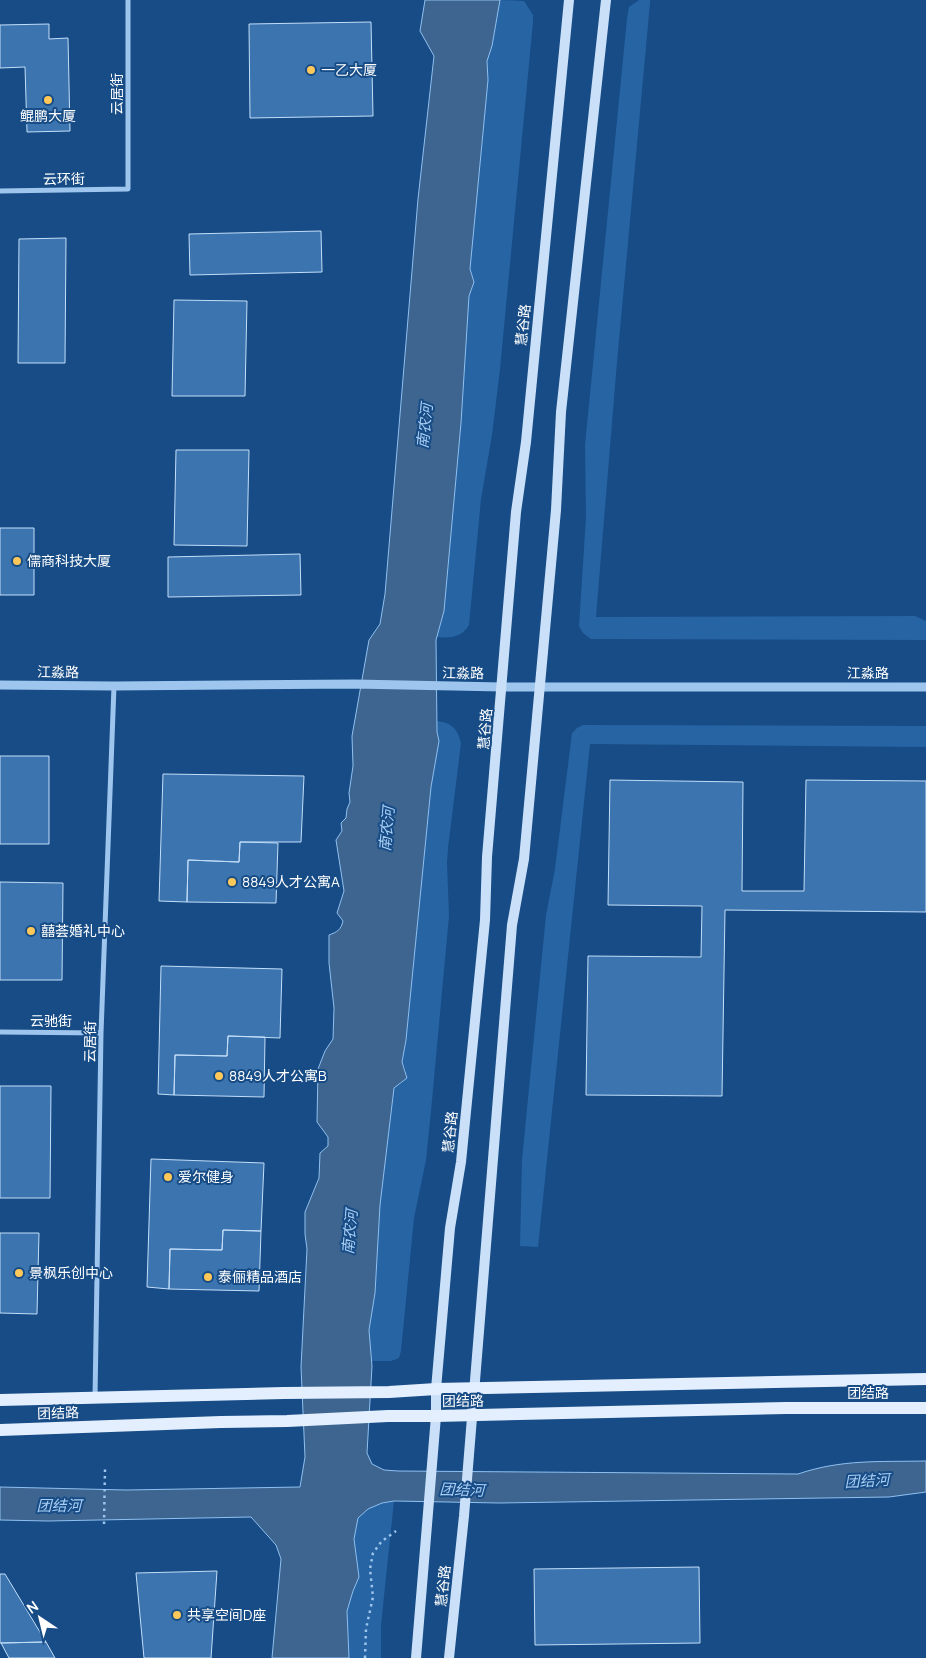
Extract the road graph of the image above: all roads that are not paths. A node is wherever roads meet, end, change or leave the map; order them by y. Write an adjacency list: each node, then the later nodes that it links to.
1 (128, 0): 4 (street, 云居街)
2 (569, 0): 9 (main road, 慧谷路)
3 (606, 0): 8 (main road)
4 (128, 189): 5 (street, 云环街)
5 (0, 192)
6 (0, 685): 7 (street, 江淼路)
7 (114, 686): 9 (street, 江淼路); 12 (street, 云居街)
8 (539, 686): 9 (street, 江淼路); 10 (street, 江淼路); 14 (main road)
9 (502, 687): 15 (main road, 慧谷路)
10 (926, 687)
11 (0, 1032): 12 (street, 云驰街)
12 (101, 1033): 16 (street, 云居街)
13 (926, 1379): 14 (main road, 团结路)
14 (473, 1388): 15 (main road, 团结路); 20 (main road)
15 (436, 1389): 16 (main road, 团结路); 19 (main road, 慧谷路)
16 (95, 1398): 17 (main road, 团结路)
17 (0, 1400)
18 (926, 1408): 20 (main road, 团结路)
19 (436, 1416): 20 (main road, 团结路); 21 (main road, 团结路); 22 (main road, 慧谷路)
20 (471, 1416): 23 (main road, 慧谷路)
21 (0, 1430)
22 (416, 1658)
23 (449, 1658)

